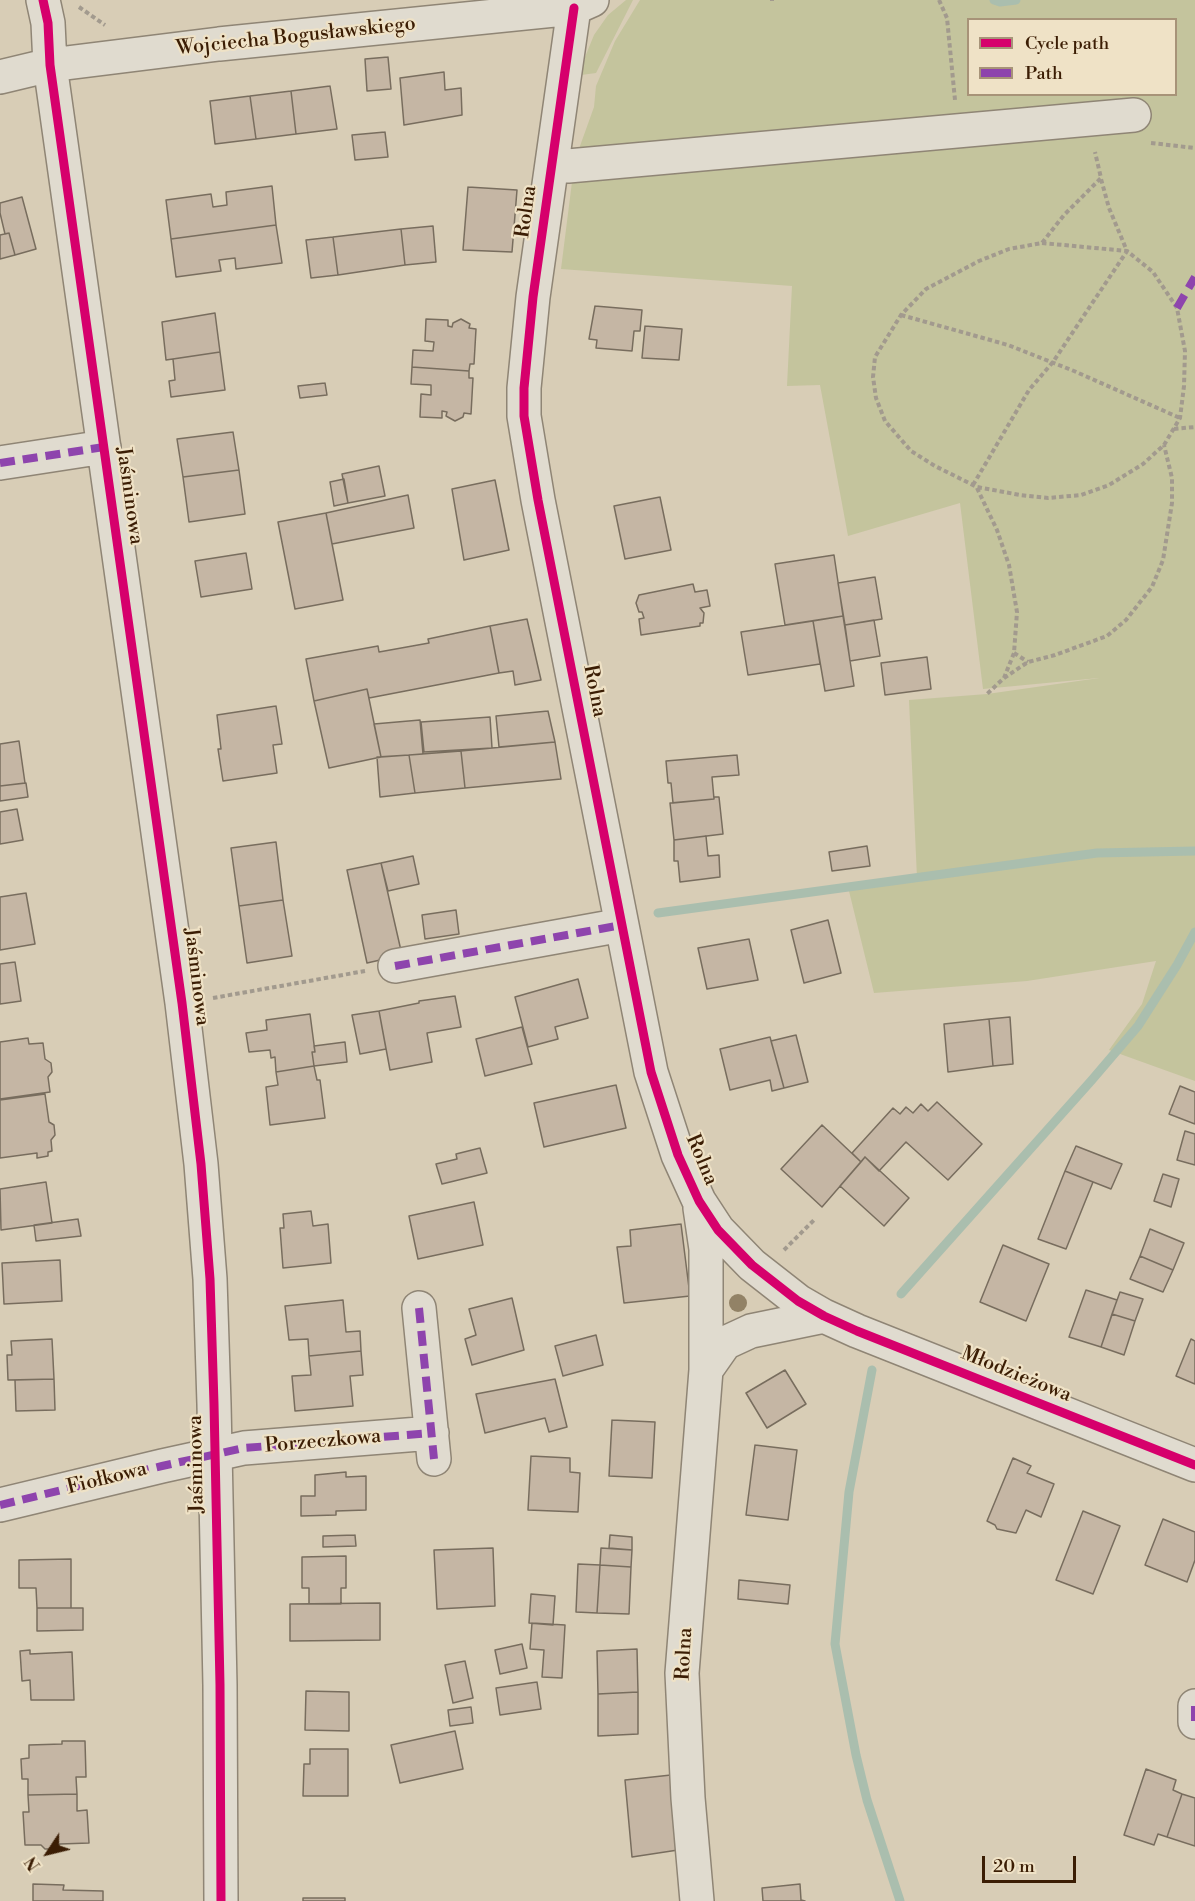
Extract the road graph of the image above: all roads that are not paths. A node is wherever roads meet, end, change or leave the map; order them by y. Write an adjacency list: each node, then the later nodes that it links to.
1 (57, 1): 3 (street, Jaśminowa)
2 (583, 4): 3 (street, Wojciecha Bogusławskiego); 9 (street, Rolna)
3 (50, 65): 4 (street, Wojciecha Bogusławskiego); 7 (street, Jaśminowa)
4 (0, 77)
5 (1134, 116): 6 (street)
6 (568, 166)
7 (104, 447): 8 (street); 15 (street, Jaśminowa)
8 (0, 463)
9 (622, 925): 10 (street); 11 (street, Rolna)
10 (395, 966)
11 (699, 1201): 13 (street, Rolna); 14 (street, Rolna)
12 (419, 1308): 15 (street, Porzeczkowa)
13 (824, 1316): 14 (street); 16 (street, Młodzieżowa)
14 (706, 1370): 21 (street, Rolna)
15 (215, 1453): 17 (street, Fiołkowa); 20 (street, Jaśminowa)
16 (1195, 1465)
17 (0, 1505)
18 (1195, 1706): 19 (street)
19 (1195, 1722)
20 (221, 1901)
21 (697, 1901)

